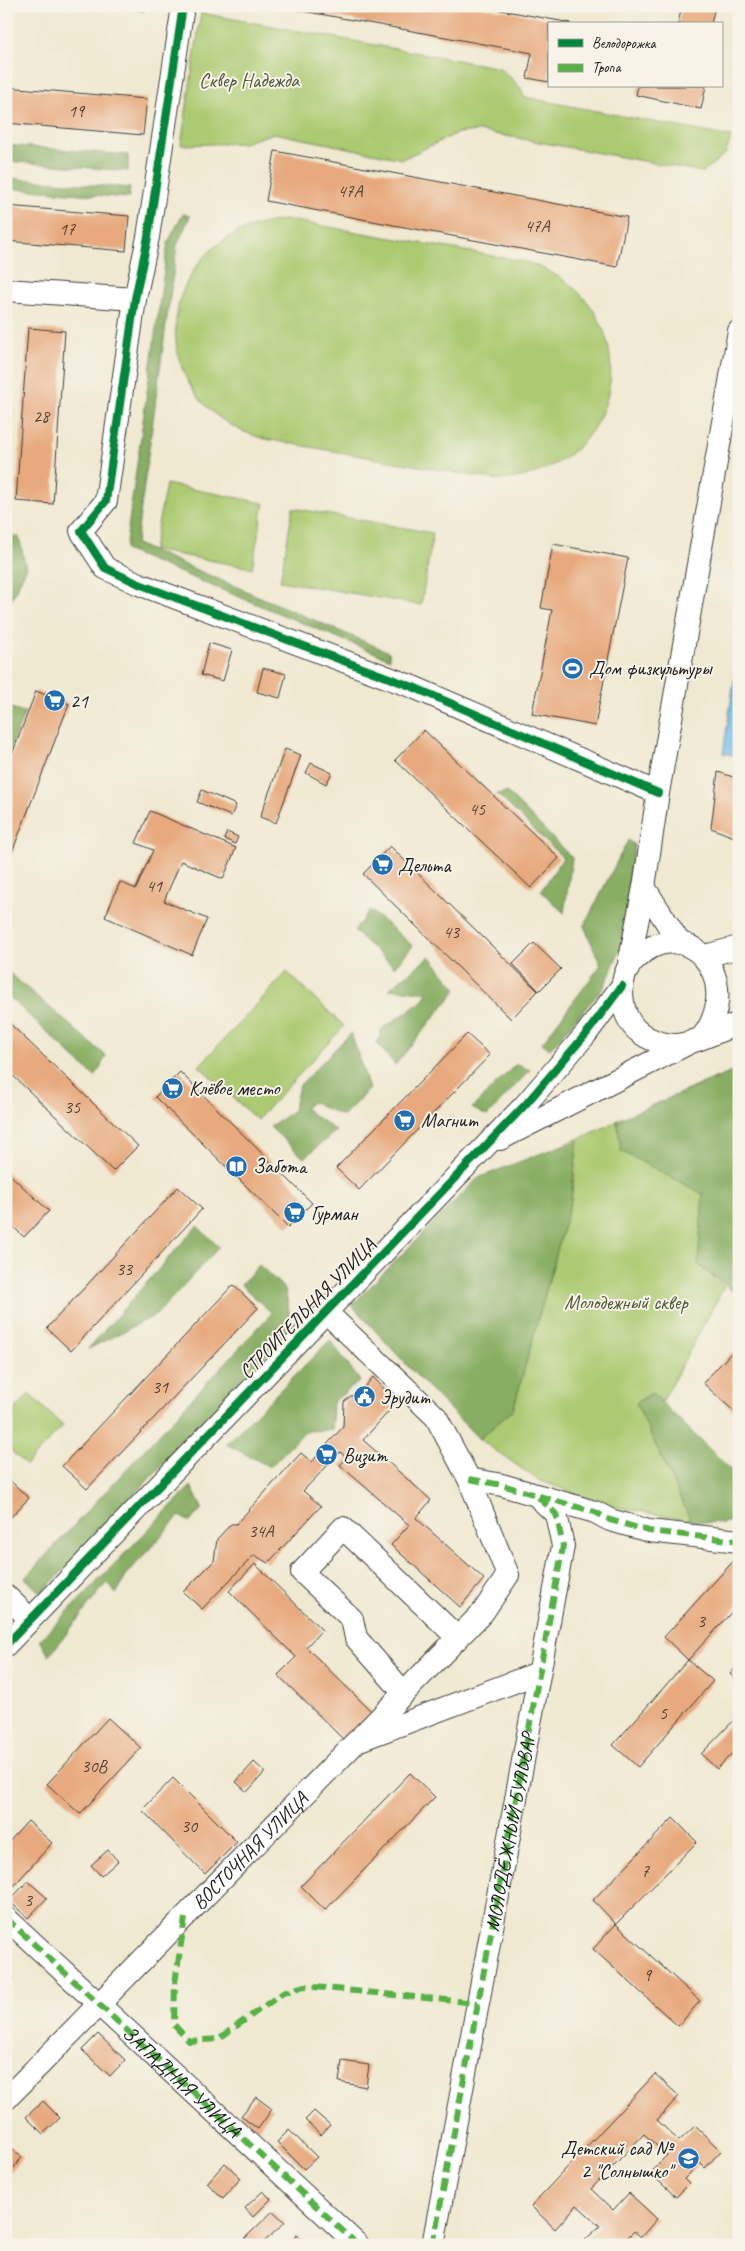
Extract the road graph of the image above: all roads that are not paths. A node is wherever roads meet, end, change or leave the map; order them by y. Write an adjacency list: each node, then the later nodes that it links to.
1 (183, 6): 3 (street)
2 (6, 290): 3 (street)
3 (136, 299): 6 (street)
4 (739, 331): 5 (street, СТРОИТЕЛЬНАЯ УЛИЦА)
5 (733, 397): 6 (street, СТРОИТЕЛЬНАЯ УЛИЦА)
6 (658, 793): 7 (street, СТРОИТЕЛЬНАЯ УЛИЦА)
7 (644, 887): 8 (street); 11 (street, СТРОИТЕЛЬНАЯ УЛИЦА)
8 (679, 942): 10 (street); 11 (street)
9 (739, 947): 10 (street)
10 (709, 955): 12 (street)
11 (625, 978): 13 (street); 14 (street, СТРОИТЕЛЬНАЯ УЛИЦА)
12 (732, 1004): 13 (street)
13 (696, 1040): 14 (street, СТРОИТЕЛЬНАЯ УЛИЦА)
14 (485, 1146): 15 (street, СТРОИТЕЛЬНАЯ УЛИЦА)
15 (326, 1312): 16 (street); 20 (street, СТРОИТЕЛЬНАЯ УЛИЦА)
16 (469, 1479): 17 (street, МОЛОДЁЖНЫЙ БУЛЬВАР); 21 (street)
17 (536, 1495): 18 (street); 23 (street, МОЛОДЁЖНЫЙ БУЛЬВАР)
18 (739, 1541)
19 (6, 1596): 20 (street)
20 (30, 1619): 22 (street, СТРОИТЕЛЬНАЯ УЛИЦА)
21 (458, 1638): 24 (street); 24 (street)
22 (6, 1645)
23 (538, 1674): 25 (street, ВОСТОЧНАЯ УЛИЦА); 30 (street, МОЛОДЁЖНЫЙ БУЛЬВАР)
24 (404, 1692): 25 (street)
25 (356, 1741): 27 (street, ВОСТОЧНАЯ УЛИЦА)
26 (6, 1918): 27 (street, ЗАПАДНАЯ УЛИЦА)
27 (99, 2002): 28 (street, ВОСТОЧНАЯ УЛИЦА); 29 (street, ЗАПАДНАЯ УЛИЦА)
28 (6, 2099)
29 (358, 2245)
30 (433, 2245)

